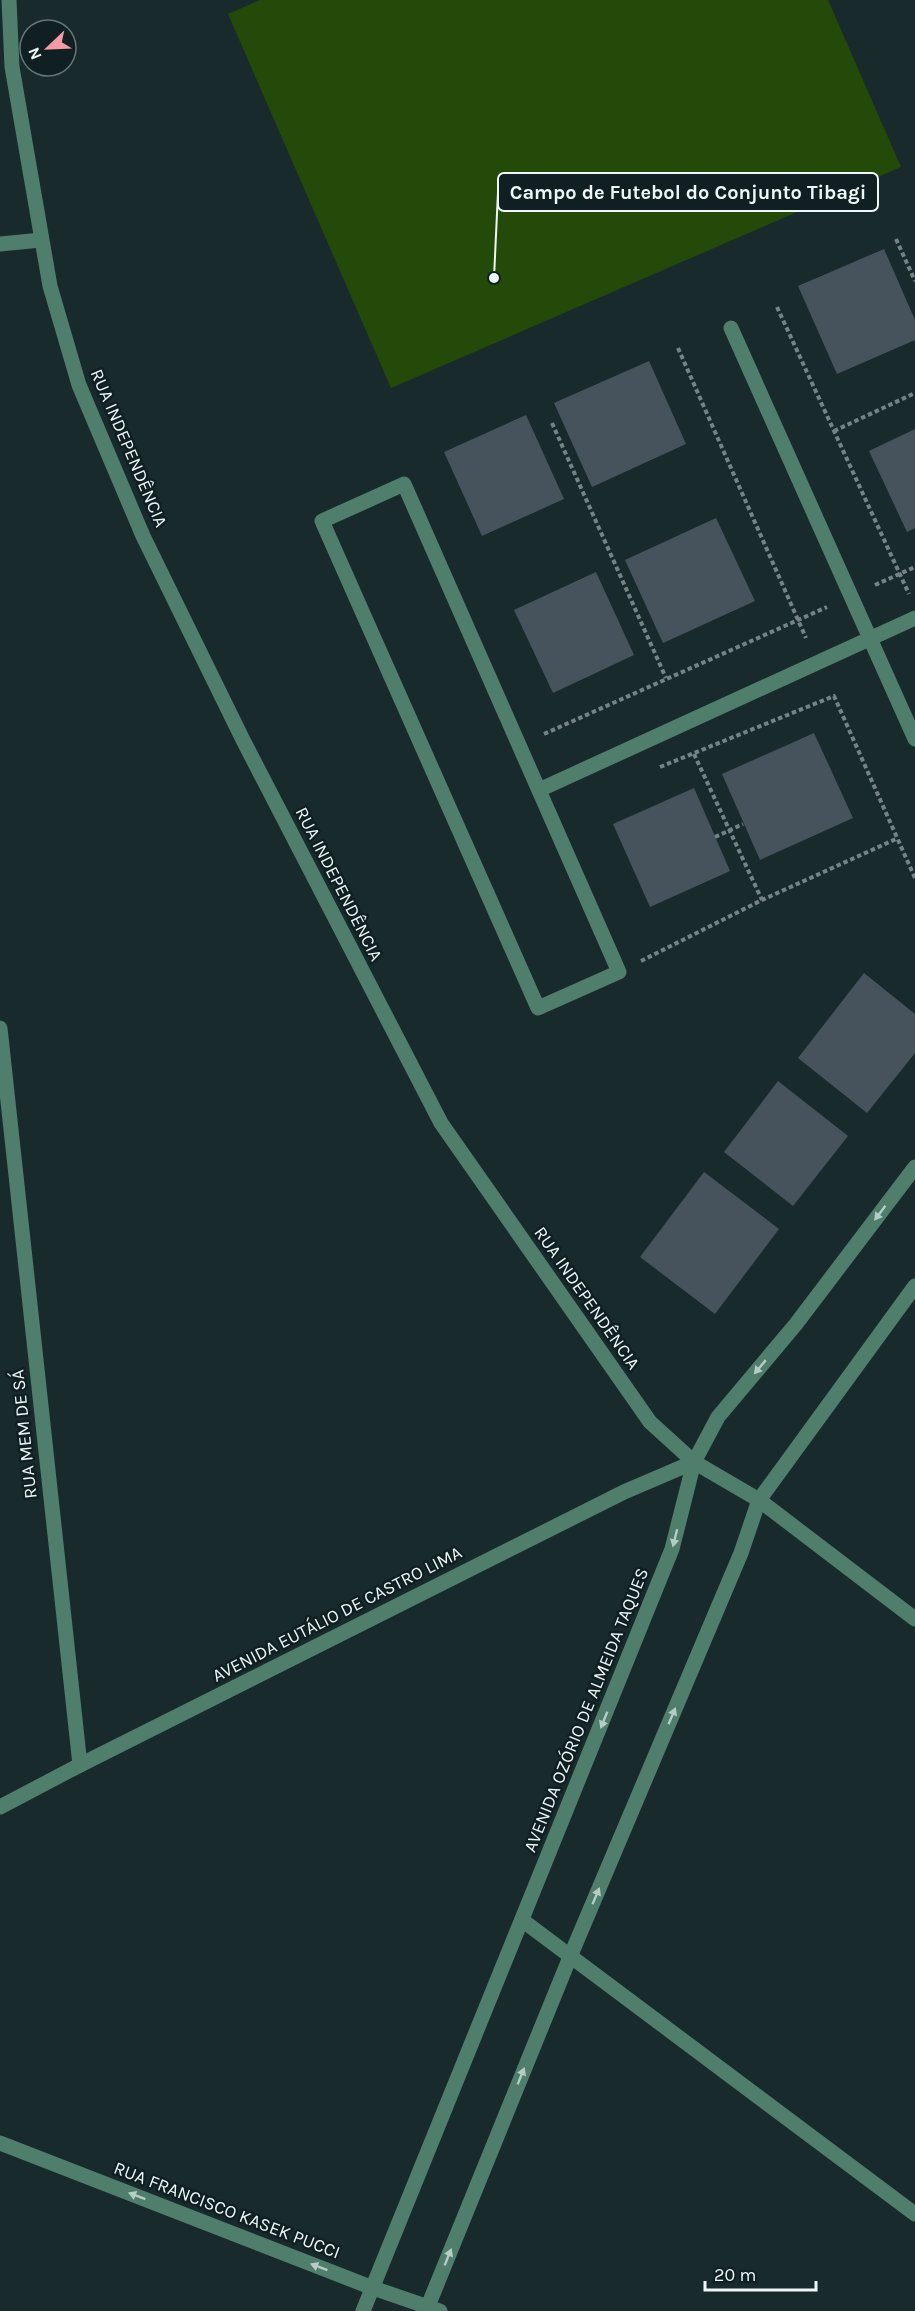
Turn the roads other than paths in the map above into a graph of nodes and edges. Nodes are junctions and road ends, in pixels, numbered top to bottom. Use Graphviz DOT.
graph roads {
  1 [pos="9,0"];
  2 [pos="41,240"];
  3 [pos="0,244"];
  4 [pos="730,328"];
  5 [pos="915,618"];
  6 [pos="871,638"];
  7 [pos="915,739"];
  8 [pos="539,790"];
  9 [pos="0,1028"];
  10 [pos="915,1167"];
  11 [pos="915,1286"];
  12 [pos="694,1462"];
  13 [pos="759,1500"];
  14 [pos="915,1620"];
  15 [pos="80,1765"];
  16 [pos="0,1807"];
  17 [pos="522,1920"];
  18 [pos="570,1957"];
  19 [pos="0,2143"];
  20 [pos="915,2214"];
  21 [pos="373,2288"];
  22 [pos="431,2309"];
  23 [pos="363,2311"];
  1 -- 2 [label="street, RUA INDEPENDÊNCIA"];
  2 -- 3 [label="street"];
  2 -- 12 [label="street, RUA INDEPENDÊNCIA"];
  4 -- 6 [label="street"];
  5 -- 6 [label="street"];
  6 -- 7 [label="street"];
  6 -- 8 [label="street"];
  8 -- 8 [label="street"];
  9 -- 15 [label="street, RUA MEM DE SÁ"];
  10 -- 12 [label="street, AVENIDA OZÓRIO DE ALMEIDA TAQUES, one-way"];
  11 -- 13 [label="street"];
  12 -- 13 [label="street, RUA INDEPENDÊNCIA"];
  12 -- 15 [label="street, AVENIDA EUTÁLIO DE CASTRO LIMA"];
  12 -- 17 [label="street, AVENIDA OZÓRIO DE ALMEIDA TAQUES, one-way"];
  13 -- 14 [label="street, RUA INDEPENDÊNCIA"];
  18 -- 13 [label="street, one-way"];
  15 -- 16 [label="street, AVENIDA EUTÁLIO DE CASTRO LIMA"];
  17 -- 18 [label="street"];
  17 -- 21 [label="street, AVENIDA OZÓRIO DE ALMEIDA TAQUES"];
  18 -- 20 [label="street"];
  22 -- 18 [label="street, one-way"];
  21 -- 19 [label="street, RUA FRANCISCO KASEK PUCCI, one-way"];
  21 -- 22 [label="street, RUA FRANCISCO KASEK PUCCI"];
  21 -- 23 [label="street, AVENIDA OZÓRIO DE ALMEIDA TAQUES"];
}
